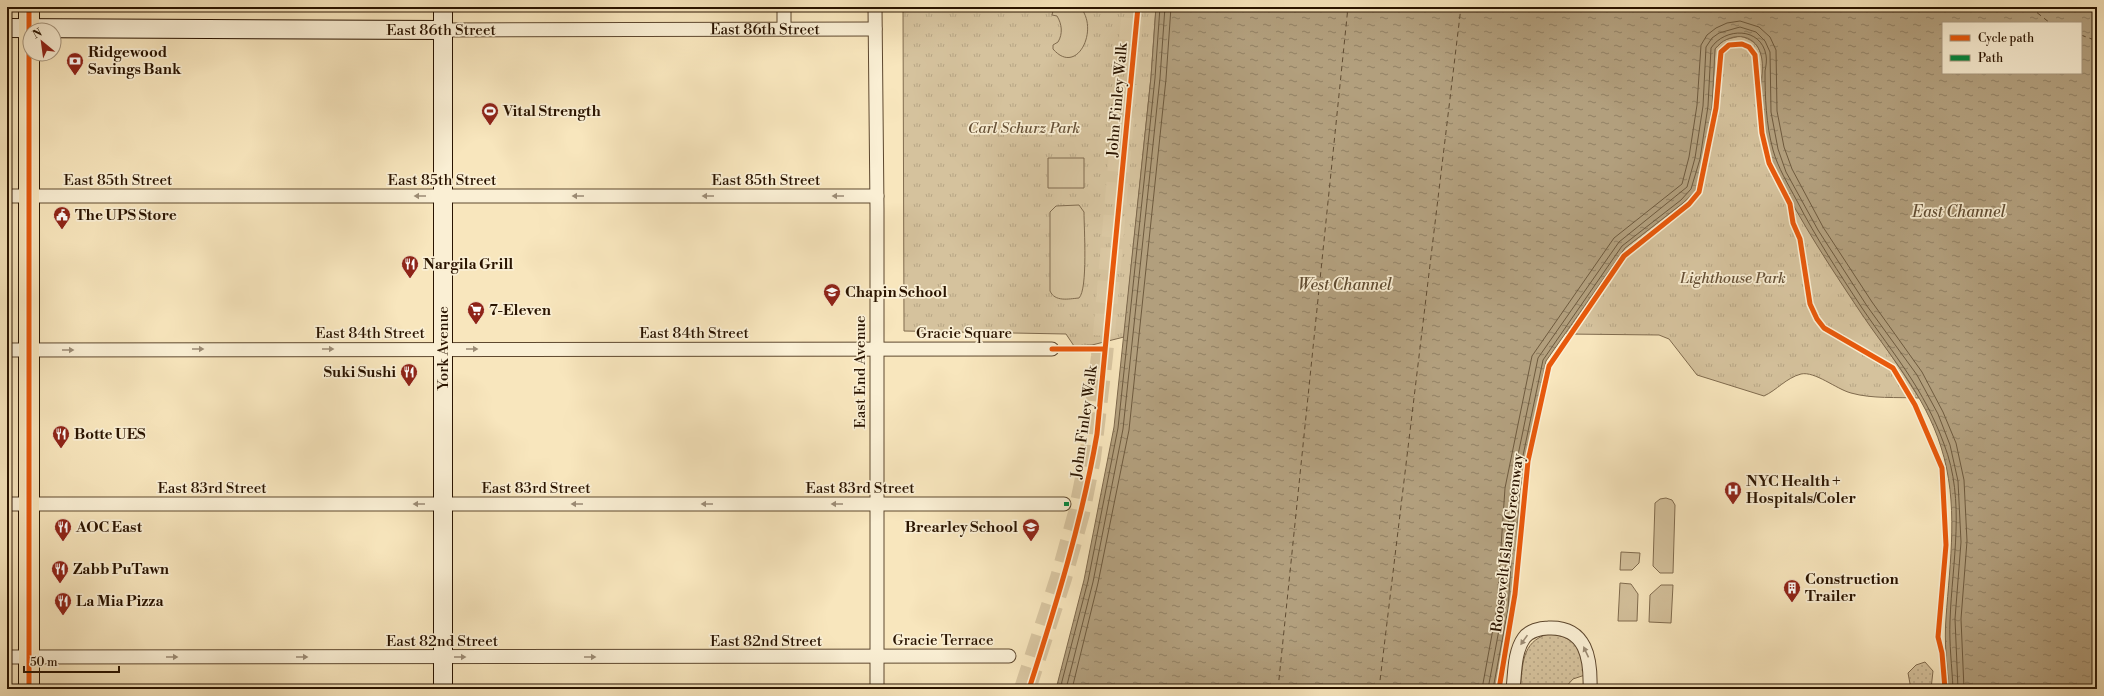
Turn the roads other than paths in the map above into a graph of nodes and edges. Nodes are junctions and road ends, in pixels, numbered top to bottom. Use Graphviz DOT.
graph roads {
  1 [pos="29,7"];
  2 [pos="444,7"];
  3 [pos="784,7"];
  4 [pos="874,7"];
  5 [pos="28,22"];
  6 [pos="7,28"];
  7 [pos="22,28"];
  8 [pos="62,28"];
  9 [pos="784,29"];
  10 [pos="875,29"];
  11 [pos="444,30"];
  12 [pos="28,62"];
  13 [pos="7,196"];
  14 [pos="29,196"];
  15 [pos="444,196"];
  16 [pos="877,196"];
  17 [pos="444,349"];
  18 [pos="876,349"];
  19 [pos="1052,349"];
  20 [pos="7,350"];
  21 [pos="30,350"];
  22 [pos="876,503"];
  23 [pos="7,504"];
  24 [pos="29,504"];
  25 [pos="443,504"];
  26 [pos="1064,504"];
  27 [pos="1009,656"];
  28 [pos="7,657"];
  29 [pos="29,657"];
  30 [pos="443,657"];
  31 [pos="877,657"];
  32 [pos="29,689"];
  33 [pos="443,689"];
  34 [pos="877,689"];
  35 [pos="1513,689"];
  36 [pos="1590,689"];
  1 -- 5 [label="main road"];
  2 -- 11 [label="main road, York Avenue"];
  3 -- 9 [label="street"];
  4 -- 10 [label="street, East End Avenue"];
  6 -- 7 [label="main road, East 86th Street"];
  8 -- 11 [label="main road, East 86th Street"];
  9 -- 10 [label="street, East 86th Street"];
  9 -- 11 [label="street, East 86th Street"];
  10 -- 16 [label="street, East End Avenue"];
  11 -- 15 [label="main road, York Avenue"];
  12 -- 14 [label="main road"];
  13 -- 14 [label="street, East 85th Street"];
  15 -- 14 [label="street, East 85th Street, one-way"];
  14 -- 21 [label="main road"];
  16 -- 15 [label="street, East 85th Street, one-way"];
  15 -- 17 [label="main road, York Avenue"];
  16 -- 18 [label="street, East End Avenue"];
  17 -- 18 [label="street, East 84th Street, one-way"];
  21 -- 17 [label="street, East 84th Street, one-way"];
  17 -- 25 [label="main road, York Avenue"];
  18 -- 19 [label="street, Gracie Square"];
  18 -- 22 [label="street, East End Avenue"];
  20 -- 21 [label="street, East 84th Street"];
  21 -- 24 [label="main road"];
  22 -- 25 [label="street, East 83rd Street, one-way"];
  22 -- 26 [label="street, East 83rd Street"];
  22 -- 31 [label="street, East End Avenue"];
  23 -- 24 [label="street, East 83rd Street"];
  25 -- 24 [label="street, East 83rd Street, one-way"];
  24 -- 29 [label="main road"];
  25 -- 30 [label="main road, York Avenue"];
  27 -- 31 [label="street, Gracie Terrace"];
  28 -- 29 [label="street, East 82nd Street"];
  29 -- 30 [label="street, East 82nd Street, one-way"];
  29 -- 32 [label="main road"];
  30 -- 31 [label="street, East 82nd Street, one-way"];
  30 -- 33 [label="main road, York Avenue"];
  31 -- 34 [label="street, East End Avenue"];
  36 -- 35 [label="street, one-way"];
}
